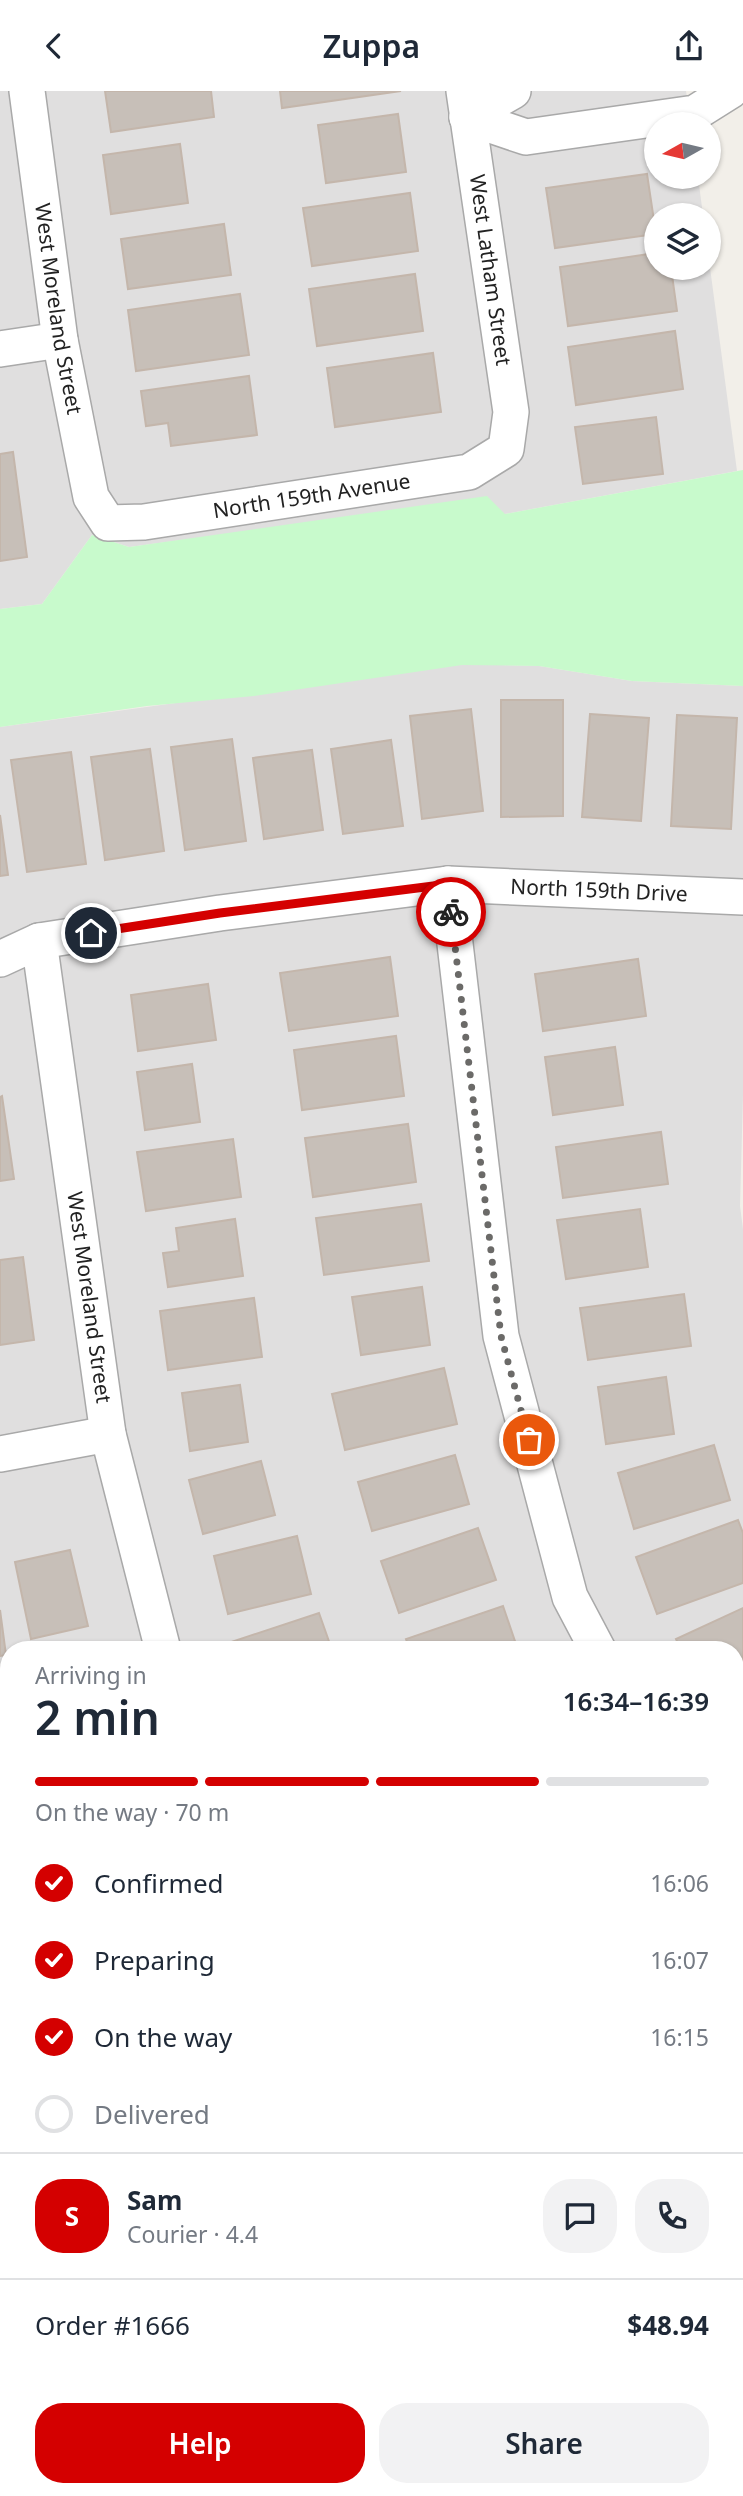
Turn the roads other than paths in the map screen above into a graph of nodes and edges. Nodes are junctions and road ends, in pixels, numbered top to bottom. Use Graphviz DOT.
graph roads {
  1 [pos="27,91"];
  2 [pos="513,91"];
  3 [pos="730,91"];
  4 [pos="465,104"];
  5 [pos="60,340"];
  6 [pos="0,349"];
  7 [pos="506,449"];
  8 [pos="108,523"];
  9 [pos="449,884"];
  10 [pos="743,897"];
  11 [pos="40,941"];
  12 [pos="0,960"];
  13 [pos="108,1434"];
  14 [pos="0,1454"];
  15 [pos="161,1641"];
  16 [pos="593,1641"];
  1 -- 5 [label="street, West Moreland Street"];
  2 -- 4 [label="street"];
  3 -- 4 [label="street"];
  4 -- 7 [label="street, West Latham Street"];
  5 -- 6 [label="street"];
  5 -- 8 [label="street, West Moreland Street"];
  7 -- 8 [label="street, North 159th Avenue"];
  9 -- 10 [label="street, North 159th Drive"];
  9 -- 11 [label="street, North 159th Drive"];
  9 -- 16 [label="street"];
  11 -- 12 [label="street, North 159th Drive"];
  11 -- 13 [label="street, West Moreland Street"];
  13 -- 14 [label="street"];
  13 -- 15 [label="street, West Moreland Street"];
}
